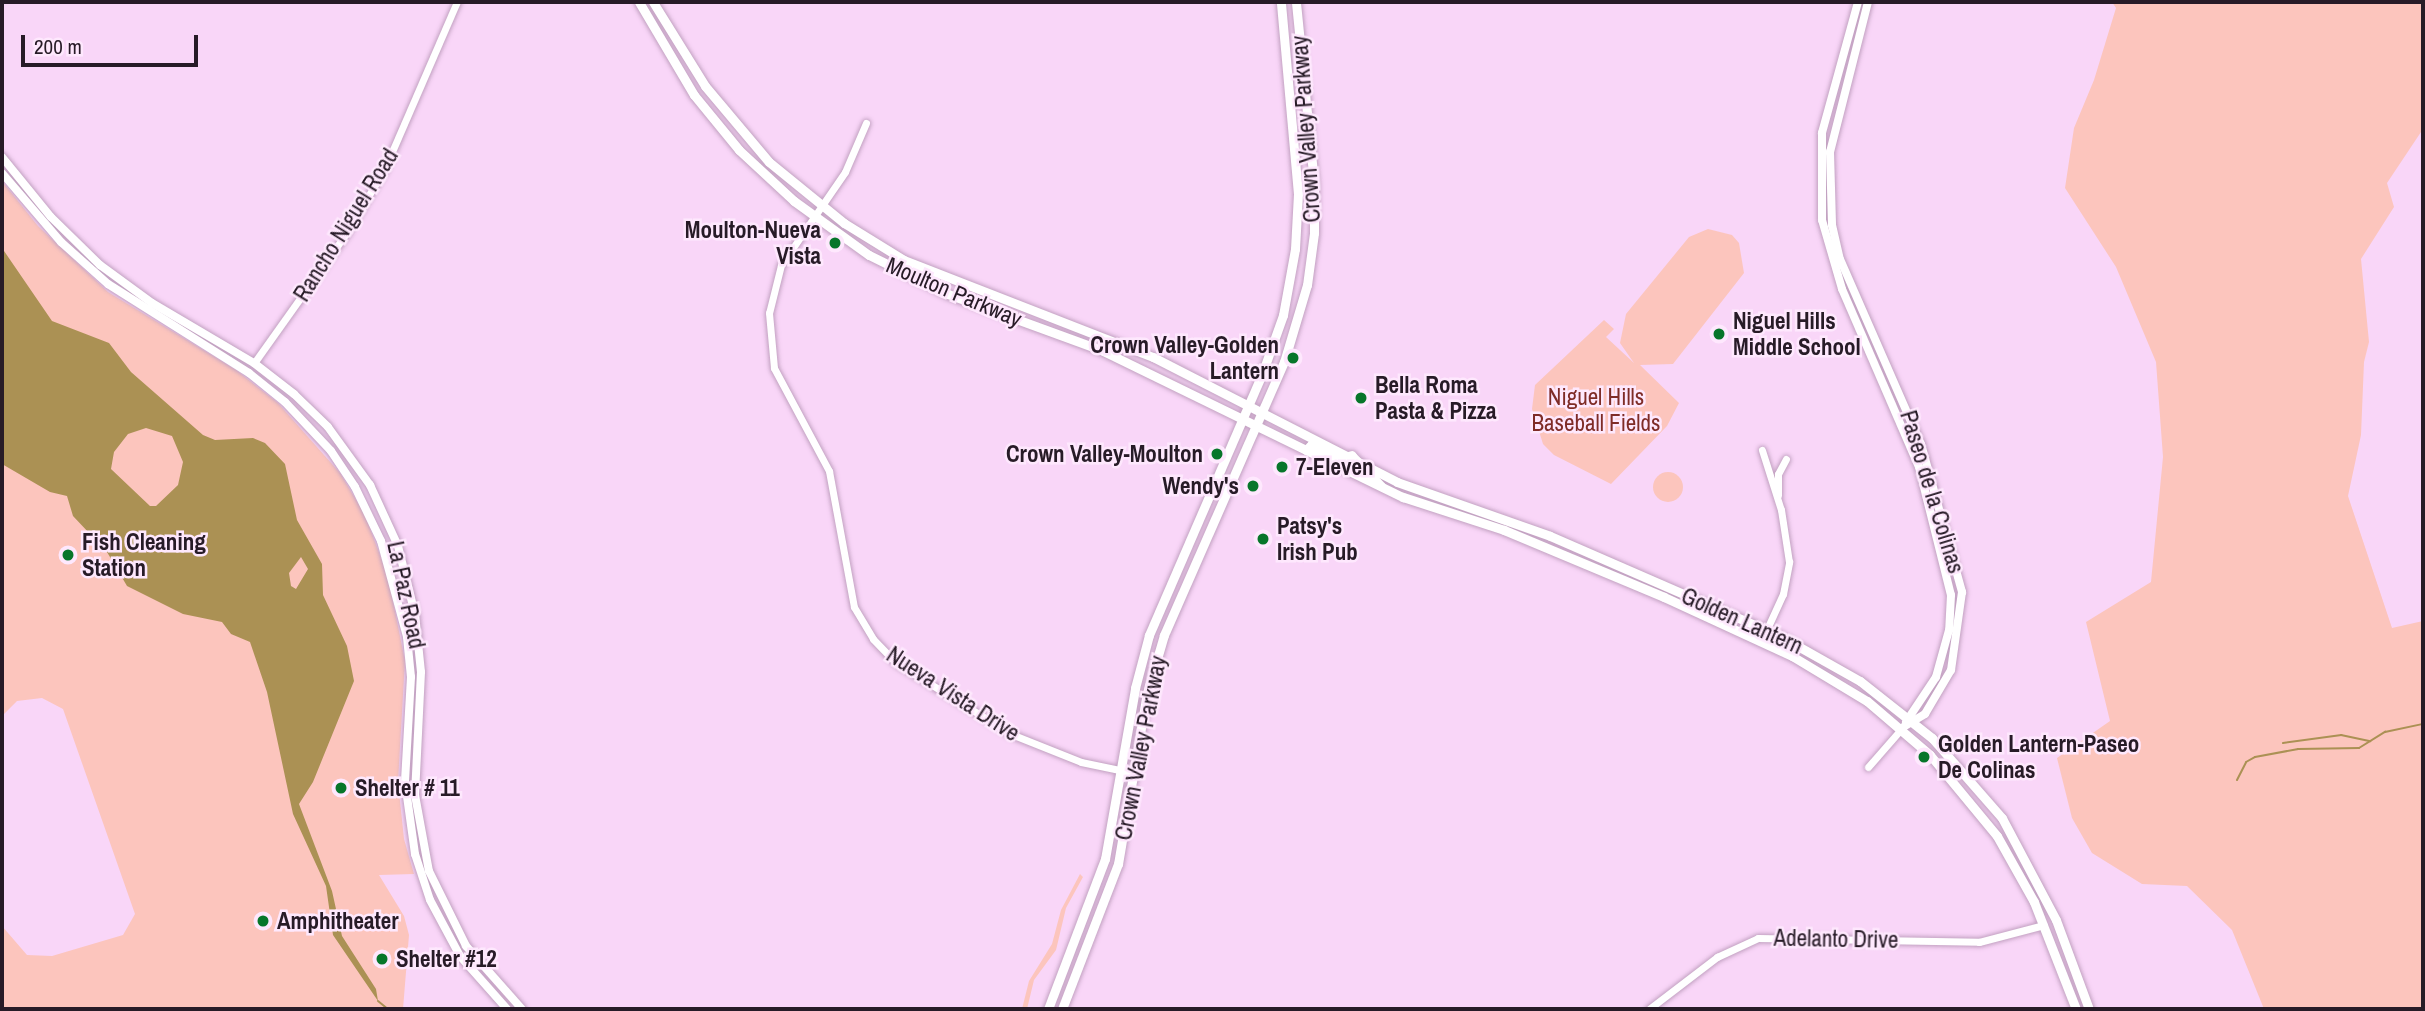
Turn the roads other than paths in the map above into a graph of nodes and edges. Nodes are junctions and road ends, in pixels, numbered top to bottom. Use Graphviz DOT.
graph roads {
  1 [pos="457,2"];
  2 [pos="639,2"];
  3 [pos="653,2"];
  4 [pos="1281,2"];
  5 [pos="1296,2"];
  6 [pos="1858,2"];
  7 [pos="1868,2"];
  8 [pos="866,123"];
  9 [pos="2,156"];
  10 [pos="2,164"];
  11 [pos="2,173"];
  12 [pos="21,195"];
  13 [pos="823,205"];
  14 [pos="815,216"];
  15 [pos="185,333"];
  16 [pos="254,363"];
  17 [pos="285,402"];
  18 [pos="1247,403"];
  19 [pos="1261,409"];
  20 [pos="1241,419"];
  21 [pos="1255,426"];
  22 [pos="1306,450"];
  23 [pos="1762,450"];
  24 [pos="1352,455"];
  25 [pos="1786,458"];
  26 [pos="1381,486"];
  27 [pos="1778,499"];
  28 [pos="1470,506"];
  29 [pos="1497,528"];
  30 [pos="1550,536"];
  31 [pos="1767,630"];
  32 [pos="1761,642"];
  33 [pos="1946,647"];
  34 [pos="1957,650"];
  35 [pos="1912,721"];
  36 [pos="1902,728"];
  37 [pos="1868,767"];
  38 [pos="1122,771"];
  39 [pos="1134,773"];
  40 [pos="2032,873"];
  41 [pos="2044,925"];
  42 [pos="472,955"];
  43 [pos="460,956"];
  44 [pos="2075,969"];
  45 [pos="507,1009"];
  46 [pos="522,1009"];
  47 [pos="1048,1009"];
  48 [pos="1062,1009"];
  49 [pos="1649,1009"];
  50 [pos="2076,1009"];
  51 [pos="2090,1009"];
  1 -- 16 [label="street, Rancho Niguel Road"];
  2 -- 14 [label="main road, Moulton Parkway"];
  3 -- 13 [label="main road, Moulton Parkway"];
  4 -- 18 [label="main road, Crown Valley Parkway"];
  5 -- 19 [label="main road, Crown Valley Parkway"];
  6 -- 33 [label="main road, Paseo de la Colinas"];
  7 -- 34 [label="main road, Paseo de la Colinas"];
  8 -- 13 [label="street, Nueva Vista Drive"];
  9 -- 16 [label="main road, La Paz Road"];
  10 -- 12 [label="main road"];
  11 -- 12 [label="main road, La Paz Road"];
  12 -- 15 [label="main road, La Paz Road"];
  13 -- 14 [label="street, Nueva Vista Drive"];
  13 -- 18 [label="main road, Moulton Parkway"];
  14 -- 20 [label="main road, Moulton Parkway"];
  14 -- 38 [label="street, Nueva Vista Drive"];
  15 -- 16 [label="main road"];
  15 -- 17 [label="main road, La Paz Road"];
  16 -- 17 [label="main road"];
  16 -- 42 [label="main road, La Paz Road"];
  17 -- 43 [label="main road, La Paz Road"];
  18 -- 19 [label="main road, Golden Lantern"];
  18 -- 20 [label="main road, Crown Valley Parkway"];
  19 -- 21 [label="main road, Crown Valley Parkway"];
  19 -- 24 [label="main road, Golden Lantern"];
  20 -- 21 [label="main road, Golden Lantern"];
  20 -- 38 [label="main road, Crown Valley Parkway"];
  21 -- 22 [label="main road, Golden Lantern"];
  21 -- 39 [label="main road, Crown Valley Parkway"];
  22 -- 24 [label="main road"];
  22 -- 26 [label="main road, Golden Lantern"];
  23 -- 27 [label="street"];
  24 -- 26 [label="main road"];
  24 -- 28 [label="main road, Golden Lantern"];
  25 -- 27 [label="street"];
  26 -- 29 [label="main road, Golden Lantern"];
  27 -- 31 [label="street"];
  28 -- 29 [label="main road"];
  28 -- 30 [label="main road, Golden Lantern"];
  29 -- 30 [label="main road"];
  29 -- 32 [label="main road, Golden Lantern"];
  30 -- 31 [label="main road, Golden Lantern"];
  31 -- 32 [label="street"];
  31 -- 35 [label="main road, Golden Lantern"];
  32 -- 36 [label="main road, Golden Lantern"];
  33 -- 34 [label="main road"];
  33 -- 35 [label="main road, Paseo de la Colinas"];
  34 -- 35 [label="main road, Paseo de la Colinas"];
  35 -- 36 [label="main road, Paseo de la Colinas"];
  35 -- 40 [label="main road, Golden Lantern"];
  36 -- 37 [label="street, Paseo de la Colinas"];
  36 -- 41 [label="main road, Golden Lantern"];
  38 -- 39 [label="street, Nueva Vista Drive"];
  38 -- 47 [label="main road, Crown Valley Parkway"];
  39 -- 48 [label="main road, Crown Valley Parkway"];
  40 -- 41 [label="main road"];
  40 -- 44 [label="main road, Golden Lantern"];
  41 -- 44 [label="main road"];
  41 -- 49 [label="street, Adelanto Drive"];
  41 -- 50 [label="main road, Golden Lantern"];
  42 -- 43 [label="main road"];
  42 -- 46 [label="main road, La Paz Road"];
  43 -- 45 [label="main road, La Paz Road"];
  44 -- 51 [label="main road, Golden Lantern"];
}
